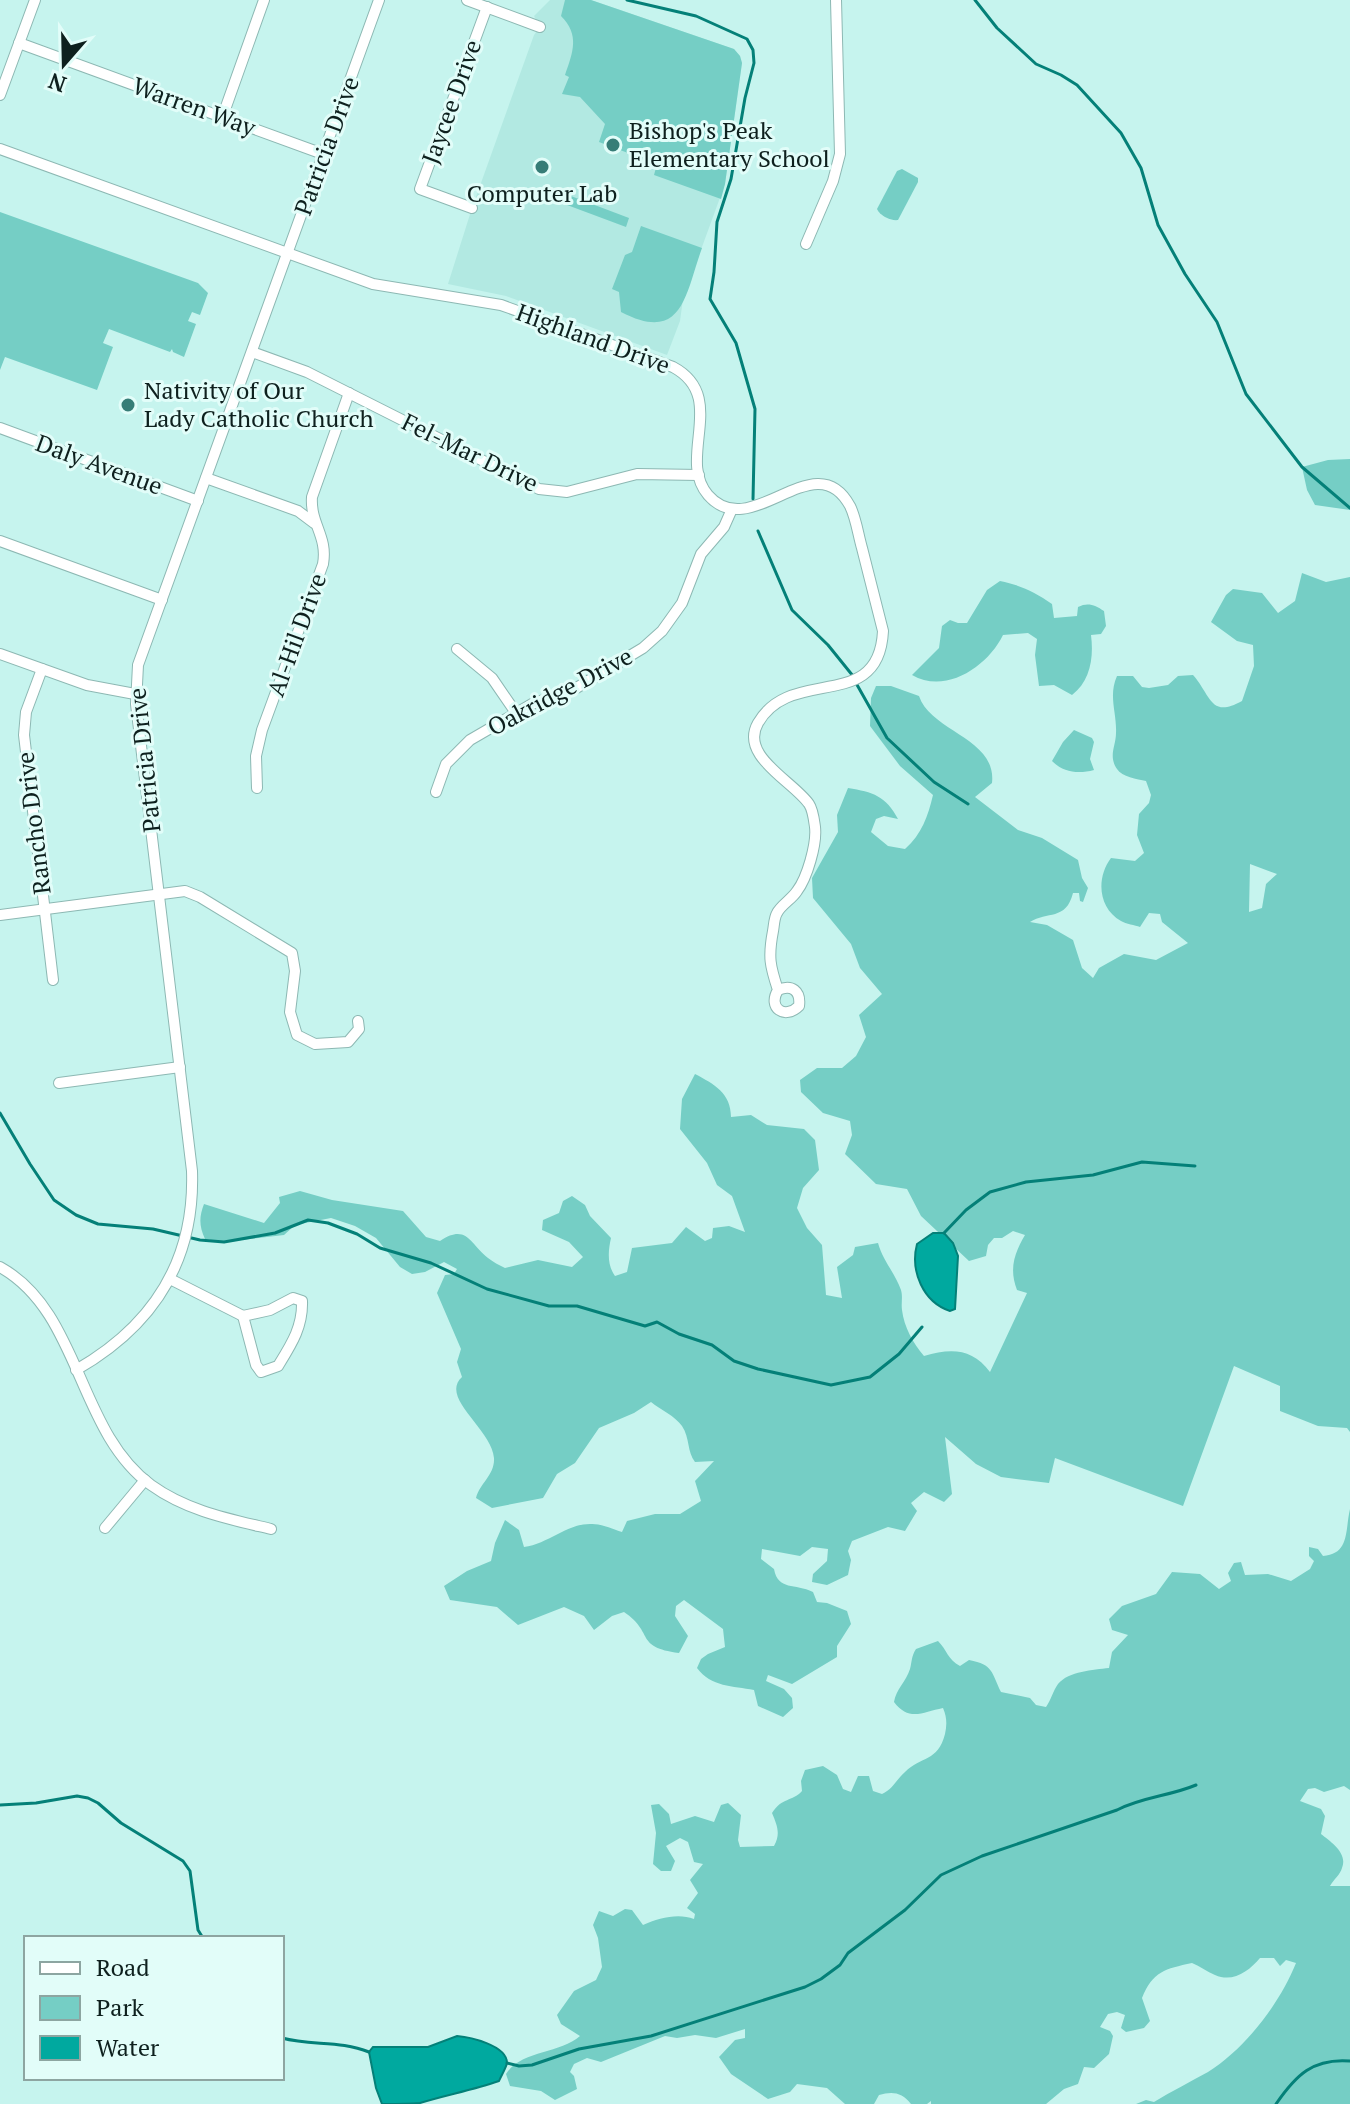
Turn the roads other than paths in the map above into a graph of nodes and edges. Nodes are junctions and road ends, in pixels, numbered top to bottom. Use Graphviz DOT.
graph roads {
  1 [pos="35,0"];
  2 [pos="264,0"];
  3 [pos="379,0"];
  4 [pos="467,0"];
  5 [pos="836,0"];
  6 [pos="487,7"];
  7 [pos="540,27"];
  8 [pos="19,43"];
  9 [pos="0,95"];
  10 [pos="222,118"];
  11 [pos="0,149"];
  12 [pos="323,154"];
  13 [pos="472,208"];
  14 [pos="806,244"];
  15 [pos="288,254"];
  16 [pos="252,352"];
  17 [pos="349,393"];
  18 [pos="0,428"];
  19 [pos="699,475"];
  20 [pos="206,478"];
  21 [pos="198,501"];
  22 [pos="732,509"];
  23 [pos="318,527"];
  24 [pos="0,541"];
  25 [pos="162,600"];
  26 [pos="457,649"];
  27 [pos="0,654"];
  28 [pos="42,669"];
  29 [pos="135,694"];
  30 [pos="516,713"];
  31 [pos="257,788"];
  32 [pos="436,792"];
  33 [pos="159,896"];
  34 [pos="45,910"];
  35 [pos="0,915"];
  36 [pos="53,980"];
  37 [pos="778,990"];
  38 [pos="358,1021"];
  39 [pos="180,1067"];
  40 [pos="59,1083"];
  41 [pos="0,1267"];
  42 [pos="170,1279"];
  43 [pos="243,1316"];
  44 [pos="76,1370"];
  45 [pos="145,1480"];
  46 [pos="105,1528"];
  47 [pos="271,1529"];
  1 -- 8 [label="street"];
  2 -- 10 [label="street"];
  3 -- 12 [label="street, Patricia Drive"];
  4 -- 6 [label="street"];
  5 -- 14 [label="street"];
  6 -- 7 [label="street"];
  6 -- 13 [label="street, Jaycee Drive"];
  8 -- 9 [label="street"];
  8 -- 10 [label="street, Warren Way"];
  10 -- 12 [label="street, Warren Way"];
  11 -- 15 [label="street, Highland Drive"];
  12 -- 15 [label="street, Patricia Drive"];
  15 -- 16 [label="street, Patricia Drive"];
  15 -- 19 [label="street, Highland Drive"];
  16 -- 17 [label="street, Fel-Mar Drive"];
  16 -- 20 [label="street, Patricia Drive"];
  17 -- 19 [label="street, Fel-Mar Drive"];
  17 -- 23 [label="street, Al-Hil Drive"];
  18 -- 21 [label="street, Daly Avenue"];
  19 -- 22 [label="street"];
  20 -- 21 [label="street, Patricia Drive"];
  20 -- 23 [label="street"];
  21 -- 25 [label="street, Patricia Drive"];
  22 -- 30 [label="street, Oakridge Drive"];
  22 -- 37 [label="street"];
  23 -- 31 [label="street, Al-Hil Drive"];
  24 -- 25 [label="street"];
  25 -- 29 [label="street, Patricia Drive"];
  26 -- 30 [label="street"];
  27 -- 28 [label="street"];
  28 -- 29 [label="street"];
  28 -- 34 [label="street, Rancho Drive"];
  29 -- 33 [label="street, Patricia Drive"];
  30 -- 32 [label="street, Oakridge Drive"];
  33 -- 34 [label="street"];
  33 -- 38 [label="street"];
  33 -- 39 [label="street, Patricia Drive"];
  34 -- 35 [label="street"];
  34 -- 36 [label="street, Rancho Drive"];
  39 -- 40 [label="street"];
  39 -- 42 [label="street, Patricia Drive"];
  41 -- 44 [label="street"];
  42 -- 43 [label="street"];
  42 -- 44 [label="street, Patricia Drive"];
  43 -- 43 [label="street"];
  44 -- 45 [label="street"];
  45 -- 46 [label="street"];
  45 -- 47 [label="street"];
}
